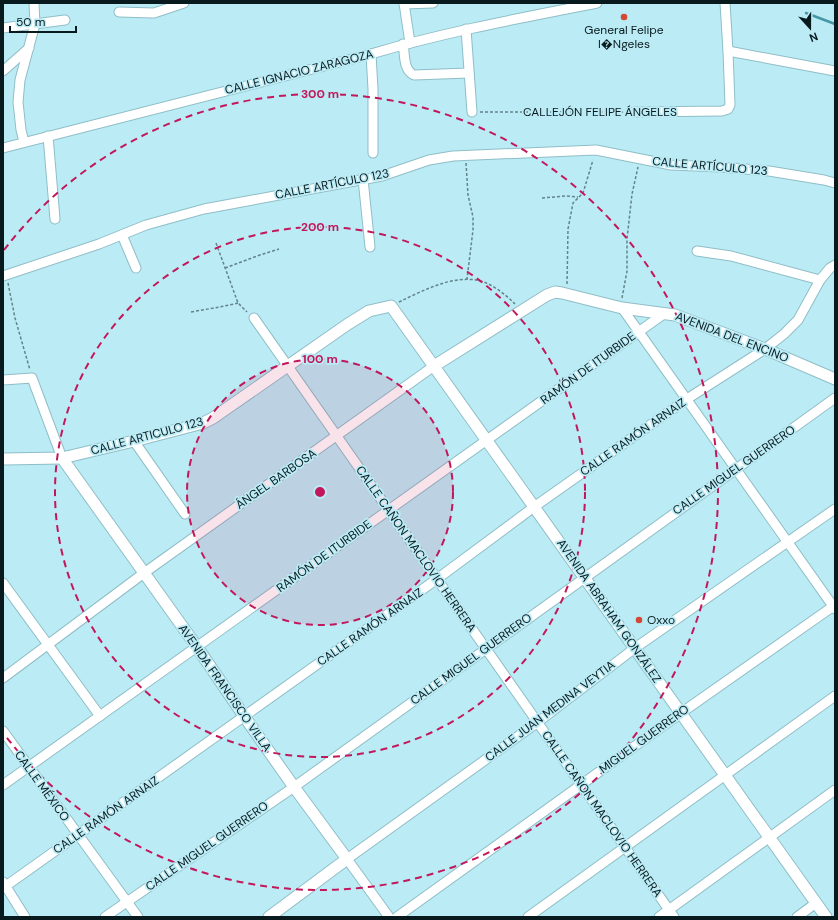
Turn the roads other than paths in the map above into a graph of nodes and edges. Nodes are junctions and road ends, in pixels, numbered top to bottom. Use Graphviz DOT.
graph roads {
  1 [pos="34,3"];
  2 [pos="184,3"];
  3 [pos="433,3"];
  4 [pos="597,3"];
  5 [pos="725,3"];
  6 [pos="404,4"];
  7 [pos="119,12"];
  8 [pos="65,20"];
  9 [pos="35,24"];
  10 [pos="3,28"];
  11 [pos="466,29"];
  12 [pos="407,43"];
  13 [pos="29,47"];
  14 [pos="728,50"];
  15 [pos="371,54"];
  16 [pos="3,71"];
  17 [pos="835,71"];
  18 [pos="469,73"];
  19 [pos="472,112"];
  20 [pos="634,112"];
  21 [pos="48,136"];
  22 [pos="24,142"];
  23 [pos="3,148"];
  24 [pos="373,154"];
  25 [pos="363,179"];
  26 [pos="835,183"];
  27 [pos="55,219"];
  28 [pos="122,235"];
  29 [pos="370,247"];
  30 [pos="697,251"];
  31 [pos="835,265"];
  32 [pos="136,268"];
  33 [pos="4,275"];
  34 [pos="820,280"];
  35 [pos="555,292"];
  36 [pos="391,306"];
  37 [pos="621,308"];
  38 [pos="665,313"];
  39 [pos="254,318"];
  40 [pos="638,331"];
  41 [pos="765,349"];
  42 [pos="288,366"];
  43 [pos="434,366"];
  44 [pos="835,379"];
  45 [pos="3,380"];
  46 [pos="835,398"];
  47 [pos="687,399"];
  48 [pos="337,436"];
  49 [pos="487,440"];
  50 [pos="134,441"];
  51 [pos="62,458"];
  52 [pos="3,459"];
  53 [pos="736,469"];
  54 [pos="534,506"];
  55 [pos="835,509"];
  56 [pos="389,510"];
  57 [pos="186,514"];
  58 [pos="788,543"];
  59 [pos="144,573"];
  60 [pos="584,577"];
  61 [pos="437,578"];
  62 [pos="3,583"];
  63 [pos="834,607"];
  64 [pos="48,645"];
  65 [pos="197,647"];
  66 [pos="635,648"];
  67 [pos="486,649"];
  68 [pos="3,678"];
  69 [pos="835,696"];
  70 [pos="681,713"];
  71 [pos="100,716"];
  72 [pos="244,716"];
  73 [pos="538,722"];
  74 [pos="3,731"];
  75 [pos="28,767"];
  76 [pos="725,776"];
  77 [pos="581,784"];
  78 [pos="3,786"];
  79 [pos="294,787"];
  80 [pos="835,790"];
  81 [pos="78,835"];
  82 [pos="770,838"];
  83 [pos="625,847"];
  84 [pos="347,859"];
  85 [pos="4,885"];
  86 [pos="127,901"];
  87 [pos="816,903"];
  88 [pos="672,913"];
  89 [pos="25,917"];
  90 [pos="105,917"];
  91 [pos="138,917"];
  92 [pos="269,917"];
  93 [pos="389,917"];
  94 [pos="397,917"];
  95 [pos="528,917"];
  96 [pos="659,917"];
  97 [pos="797,917"];
  98 [pos="826,917"];
  1 -- 9 [label="street"];
  2 -- 7 [label="street"];
  3 -- 6 [label="street"];
  4 -- 11 [label="street, CALLE IGNACIO ZARAGOZA"];
  5 -- 14 [label="street"];
  6 -- 12 [label="street"];
  8 -- 9 [label="street"];
  9 -- 10 [label="street"];
  9 -- 13 [label="street"];
  11 -- 12 [label="street, CALLE IGNACIO ZARAGOZA"];
  11 -- 18 [label="street"];
  12 -- 15 [label="street, CALLE IGNACIO ZARAGOZA"];
  12 -- 18 [label="street"];
  13 -- 16 [label="street"];
  13 -- 22 [label="street"];
  14 -- 17 [label="street"];
  14 -- 20 [label="street, CALLEJÓN FELIPE ÁNGELES"];
  15 -- 21 [label="street, CALLE IGNACIO ZARAGOZA"];
  15 -- 24 [label="street"];
  18 -- 19 [label="street"];
  21 -- 22 [label="street, CALLE IGNACIO ZARAGOZA"];
  21 -- 27 [label="street"];
  22 -- 23 [label="street, CALLE IGNACIO ZARAGOZA"];
  25 -- 26 [label="street, CALLE ARTÍCULO 123"];
  25 -- 28 [label="street, CALLE ARTÍCULO 123"];
  25 -- 29 [label="street"];
  28 -- 32 [label="street"];
  28 -- 33 [label="street, CALLE ARTÍCULO 123"];
  30 -- 34 [label="street"];
  31 -- 34 [label="street, CALLE RAMÓN ARNAIZ"];
  34 -- 41 [label="street, CALLE RAMÓN ARNAIZ"];
  35 -- 37 [label="main road, AVENIDA DEL ENCINO"];
  35 -- 43 [label="main road, ÁNGEL BARBOSA"];
  36 -- 42 [label="main road, CALLE ARTICULO 123"];
  36 -- 43 [label="main road, AVENIDA ABRAHAM GONZÁLEZ"];
  37 -- 38 [label="main road, AVENIDA DEL ENCINO"];
  37 -- 40 [label="street"];
  38 -- 40 [label="street, RAMÓN DE ITURBIDE"];
  38 -- 41 [label="main road, AVENIDA DEL ENCINO"];
  39 -- 42 [label="street, CALLE CAÑON MACLOVIO HERRERA"];
  40 -- 47 [label="street"];
  40 -- 49 [label="street, RAMÓN DE ITURBIDE"];
  41 -- 44 [label="main road, AVENIDA DEL ENCINO"];
  41 -- 47 [label="street, CALLE RAMÓN ARNAIZ"];
  42 -- 48 [label="street, CALLE CAÑON MACLOVIO HERRERA"];
  42 -- 50 [label="main road, CALLE ARTICULO 123"];
  43 -- 48 [label="street, ÁNGEL BARBOSA"];
  43 -- 49 [label="main road, AVENIDA ABRAHAM GONZÁLEZ"];
  45 -- 51 [label="street"];
  46 -- 53 [label="street, CALLE MIGUEL GUERRERO"];
  47 -- 53 [label="street"];
  47 -- 54 [label="street, CALLE RAMÓN ARNAIZ"];
  48 -- 56 [label="street, CALLE CAÑON MACLOVIO HERRERA"];
  48 -- 59 [label="street, ÁNGEL BARBOSA"];
  49 -- 54 [label="main road, AVENIDA ABRAHAM GONZÁLEZ"];
  49 -- 56 [label="street, RAMÓN DE ITURBIDE"];
  50 -- 51 [label="main road, CALLE ARTICULO 123"];
  50 -- 57 [label="street"];
  51 -- 52 [label="main road, CALLE ARTICULO 123"];
  51 -- 59 [label="main road, AVENIDA FRANCISCO VILLA"];
  53 -- 58 [label="street"];
  53 -- 60 [label="street, CALLE MIGUEL GUERRERO"];
  54 -- 60 [label="main road, AVENIDA ABRAHAM GONZÁLEZ"];
  54 -- 61 [label="street, CALLE RAMÓN ARNAIZ"];
  55 -- 58 [label="street, CALLE JUAN MEDINA VEYTIA"];
  56 -- 61 [label="street, CALLE CAÑON MACLOVIO HERRERA"];
  56 -- 65 [label="street, RAMÓN DE ITURBIDE"];
  58 -- 63 [label="street"];
  58 -- 66 [label="street, CALLE JUAN MEDINA VEYTIA"];
  59 -- 64 [label="street, ÁNGEL BARBOSA"];
  59 -- 65 [label="main road, AVENIDA FRANCISCO VILLA"];
  60 -- 66 [label="main road, AVENIDA ABRAHAM GONZÁLEZ"];
  60 -- 67 [label="street, CALLE MIGUEL GUERRERO"];
  61 -- 67 [label="street, CALLE CAÑON MACLOVIO HERRERA"];
  61 -- 72 [label="street, CALLE RAMÓN ARNAIZ"];
  62 -- 64 [label="street"];
  63 -- 70 [label="street, MIGUEL GUERRERO"];
  64 -- 68 [label="street, ÁNGEL BARBOSA"];
  64 -- 71 [label="street"];
  65 -- 71 [label="street, RAMÓN DE ITURBIDE"];
  65 -- 72 [label="main road, AVENIDA FRANCISCO VILLA"];
  66 -- 70 [label="main road, AVENIDA ABRAHAM GONZÁLEZ"];
  66 -- 73 [label="street, CALLE JUAN MEDINA VEYTIA"];
  67 -- 73 [label="street, CALLE CAÑON MACLOVIO HERRERA"];
  67 -- 79 [label="street, CALLE MIGUEL GUERRERO"];
  69 -- 76 [label="street"];
  70 -- 76 [label="main road, AVENIDA ABRAHAM GONZÁLEZ"];
  70 -- 77 [label="street, MIGUEL GUERRERO"];
  71 -- 75 [label="street, RAMÓN DE ITURBIDE"];
  72 -- 79 [label="main road, AVENIDA FRANCISCO VILLA"];
  72 -- 81 [label="street, CALLE RAMÓN ARNAIZ"];
  73 -- 77 [label="street, CALLE CAÑON MACLOVIO HERRERA"];
  73 -- 84 [label="street, CALLE JUAN MEDINA VEYTIA"];
  74 -- 75 [label="street, CALLE MÉXICO"];
  75 -- 78 [label="street, RAMÓN DE ITURBIDE"];
  75 -- 81 [label="street, CALLE MÉXICO"];
  76 -- 82 [label="main road, AVENIDA ABRAHAM GONZÁLEZ"];
  76 -- 83 [label="street"];
  77 -- 83 [label="street, CALLE CAÑON MACLOVIO HERRERA"];
  77 -- 94 [label="street, MIGUEL GUERRERO"];
  79 -- 84 [label="main road, AVENIDA FRANCISCO VILLA"];
  79 -- 86 [label="street, CALLE MIGUEL GUERRERO"];
  80 -- 82 [label="street"];
  81 -- 85 [label="street, CALLE RAMÓN ARNAIZ"];
  81 -- 86 [label="street, CALLE MÉXICO"];
  82 -- 87 [label="main road, AVENIDA ABRAHAM GONZÁLEZ"];
  82 -- 88 [label="street"];
  83 -- 88 [label="street, CALLE CAÑON MACLOVIO HERRERA"];
  83 -- 95 [label="street"];
  84 -- 92 [label="main road, CALLE JUAN MEDINA VEYTIA"];
  84 -- 93 [label="street, AVENIDA FRANCISCO VILLA"];
  85 -- 89 [label="street"];
  86 -- 90 [label="street, CALLE MIGUEL GUERRERO"];
  86 -- 91 [label="street, CALLE MÉXICO"];
  87 -- 97 [label="street"];
  87 -- 98 [label="main road, AVENIDA ABRAHAM GONZÁLEZ"];
  88 -- 96 [label="street"];
}
